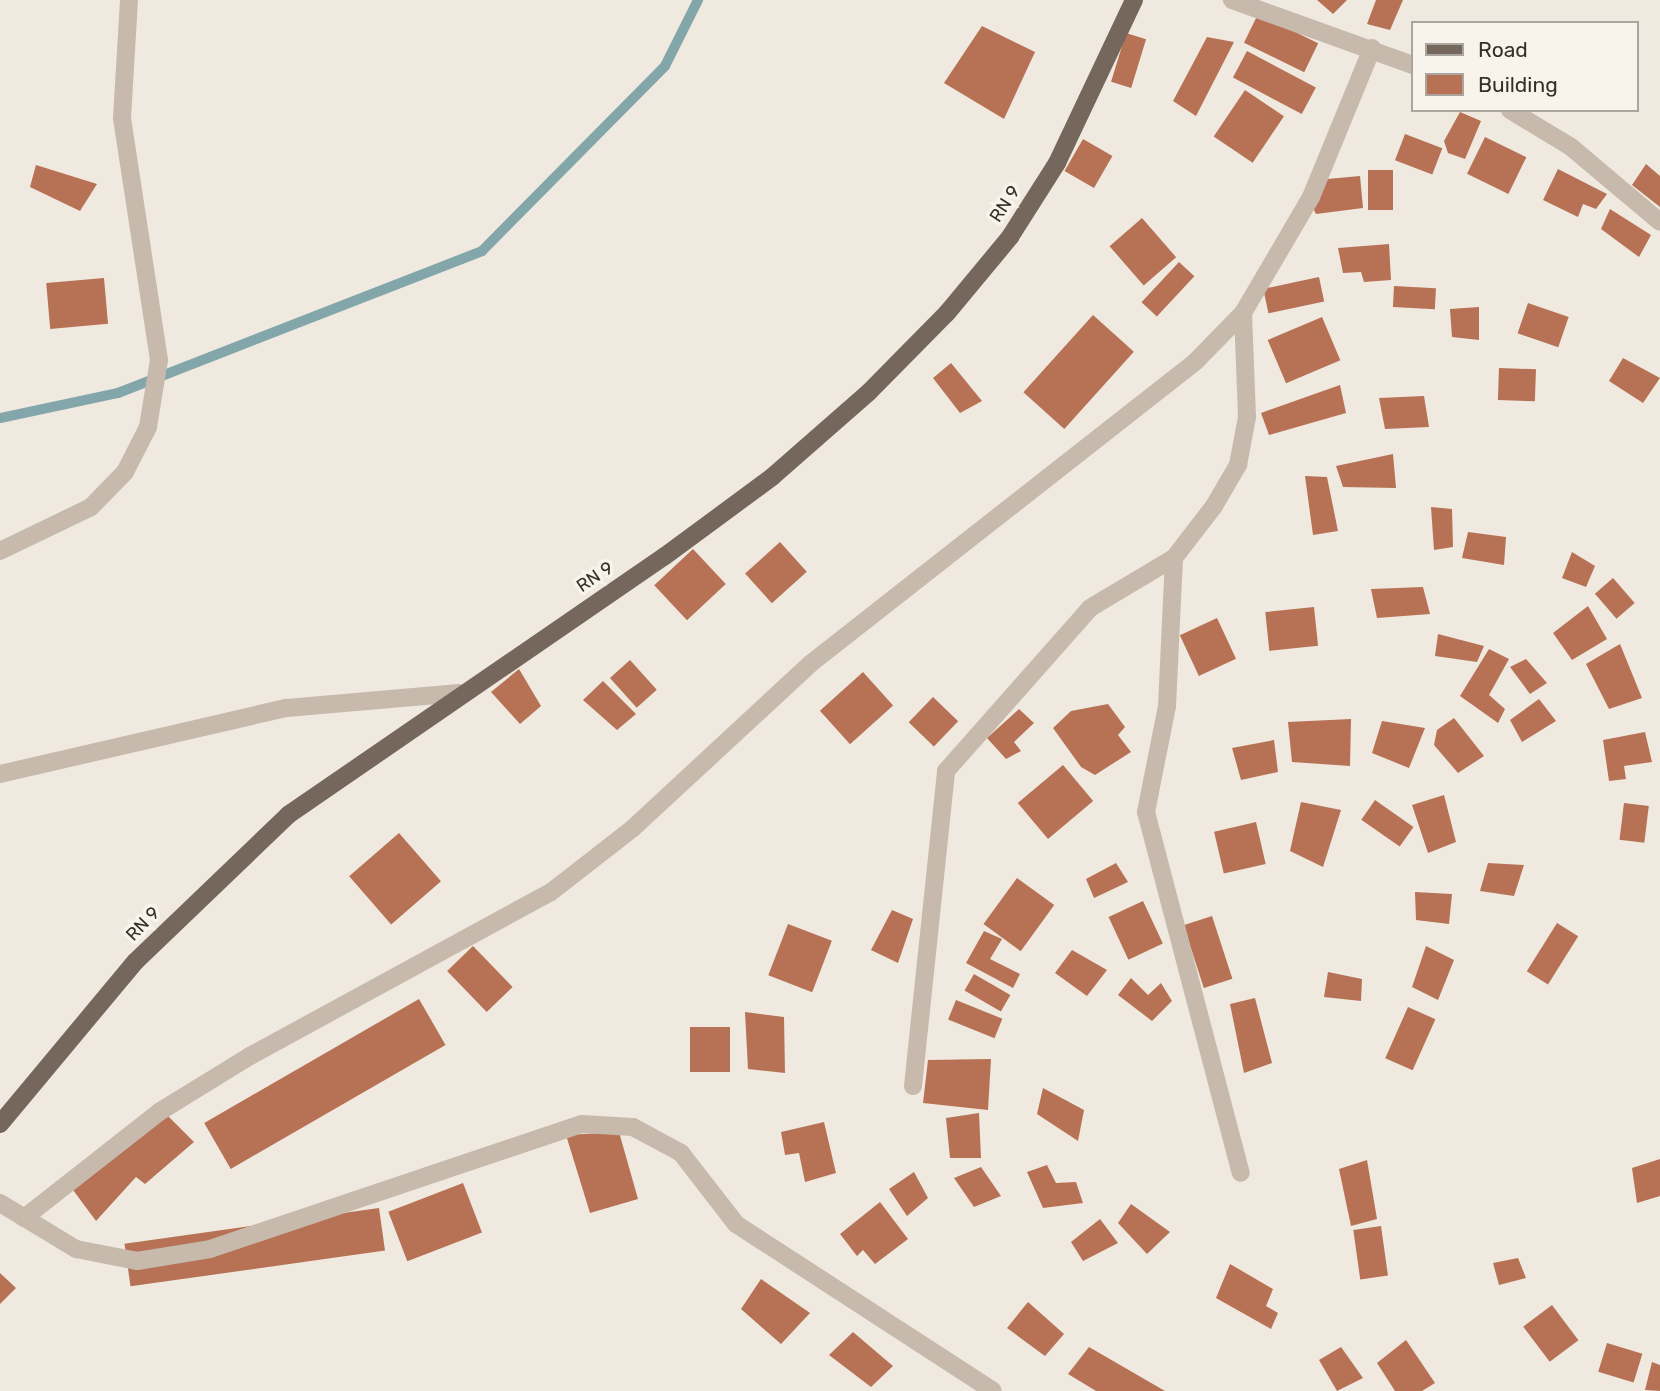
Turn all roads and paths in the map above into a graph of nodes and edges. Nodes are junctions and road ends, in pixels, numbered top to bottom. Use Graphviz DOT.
graph roads {
  1 [pos="129,0"];
  2 [pos="1134,0"];
  3 [pos="1232,0"];
  4 [pos="1268,4"];
  5 [pos="1372,48"];
  6 [pos="1412,65"];
  7 [pos="1513,112"];
  8 [pos="1660,222"];
  9 [pos="1243,313"];
  10 [pos="0,551"];
  11 [pos="1174,558"];
  12 [pos="459,693"];
  13 [pos="0,774"];
  14 [pos="913,1086"];
  15 [pos="0,1124"];
  16 [pos="1241,1173"];
  17 [pos="0,1203"];
  18 [pos="23,1218"];
  19 [pos="993,1391"];
  1 -- 10 [label="street"];
  2 -- 12 [label="main road, RN 9 / RN 9"];
  3 -- 4 [label="street"];
  4 -- 5 [label="street"];
  5 -- 6 [label="street"];
  5 -- 9 [label="street"];
  7 -- 8 [label="street"];
  9 -- 11 [label="street"];
  9 -- 18 [label="street"];
  11 -- 14 [label="street"];
  11 -- 16 [label="street"];
  12 -- 13 [label="street"];
  12 -- 15 [label="main road, RN 9 / RN 9"];
  17 -- 18 [label="street"];
  18 -- 19 [label="street"];
}
